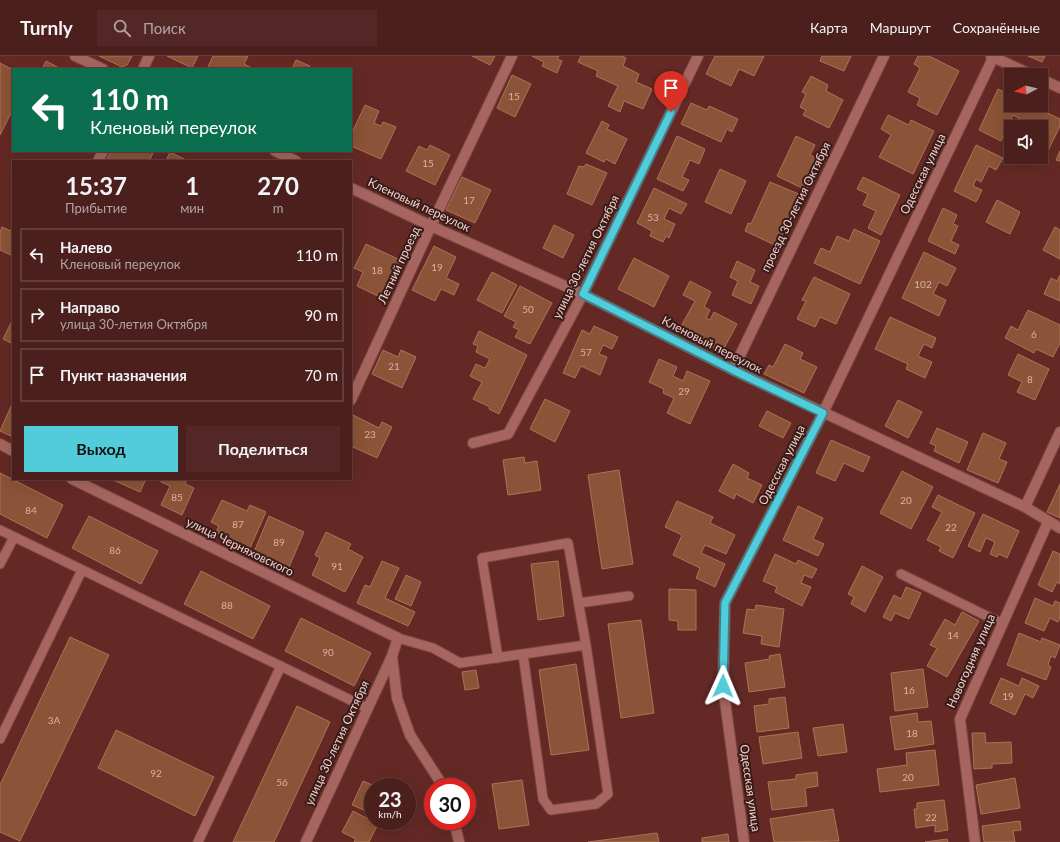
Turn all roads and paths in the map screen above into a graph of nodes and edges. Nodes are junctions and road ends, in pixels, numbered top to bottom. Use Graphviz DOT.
graph roads {
  1 [pos="74,56"];
  2 [pos="149,56"];
  3 [pos="512,56"];
  4 [pos="698,56"];
  5 [pos="884,56"];
  6 [pos="993,56"];
  7 [pos="101,68"];
  8 [pos="143,68"];
  9 [pos="1018,68"];
  10 [pos="1048,82"];
  11 [pos="1060,88"];
  12 [pos="277,152"];
  13 [pos="294,160"];
  14 [pos="352,188"];
  15 [pos="431,226"];
  16 [pos="583,294"];
  17 [pos="733,370"];
  18 [pos="352,398"];
  19 [pos="823,413"];
  20 [pos="1060,432"];
  21 [pos="473,443"];
  22 [pos="0,444"];
  23 [pos="12,450"];
  24 [pos="74,480"];
  25 [pos="1025,508"];
  26 [pos="1048,522"];
  27 [pos="1060,528"];
  28 [pos="0,530"];
  29 [pos="14,537"];
  30 [pos="0,564"];
  31 [pos="82,570"];
  32 [pos="901,574"];
  33 [pos="629,596"];
  34 [pos="579,604"];
  35 [pos="1001,623"];
  36 [pos="398,638"];
  37 [pos="586,645"];
  38 [pos="524,654"];
  39 [pos="392,656"];
  40 [pos="498,658"];
  41 [pos="281,666"];
  42 [pos="367,708"];
  43 [pos="0,739"];
  44 [pos="438,778"];
  45 [pos="456,830"];
  46 [pos="198,842"];
  47 [pos="306,842"];
  48 [pos="459,842"];
  49 [pos="744,842"];
  50 [pos="975,842"];
  1 -- 7 [label="street"];
  2 -- 8 [label="street"];
  3 -- 15 [label="street, Летний проезд"];
  4 -- 16 [label="street, улица 30-летия Октября"];
  5 -- 17 [label="street, проезд 30-летия Октября"];
  6 -- 9 [label="street"];
  6 -- 19 [label="street, Одесская улица"];
  10 -- 11 [label="street"];
  12 -- 13 [label="street"];
  14 -- 15 [label="street, Кленовый переулок"];
  15 -- 16 [label="street, Кленовый переулок"];
  15 -- 18 [label="street, Летний проезд"];
  16 -- 17 [label="street, Кленовый переулок"];
  16 -- 21 [label="street, улица 30-летия Октября"];
  17 -- 19 [label="street, Кленовый переулок"];
  19 -- 25 [label="street, Кленовый переулок"];
  19 -- 49 [label="street, Одесская улица"];
  20 -- 25 [label="street"];
  22 -- 23 [label="street"];
  24 -- 36 [label="street, улица Черняховского"];
  25 -- 26 [label="street, Кленовый переулок"];
  26 -- 27 [label="street, Кленовый переулок"];
  26 -- 35 [label="street, Новогодняя улица"];
  28 -- 29 [label="lane"];
  29 -- 30 [label="lane"];
  29 -- 31 [label="lane"];
  31 -- 41 [label="lane"];
  31 -- 43 [label="lane"];
  32 -- 35 [label="lane"];
  33 -- 34 [label="lane"];
  34 -- 37 [label="lane"];
  34 -- 40 [label="lane"];
  35 -- 50 [label="street, Новогодняя улица"];
  36 -- 39 [label="street, улица 30-летия Октября"];
  36 -- 40 [label="lane"];
  37 -- 38 [label="lane"];
  37 -- 38 [label="lane"];
  38 -- 40 [label="lane"];
  39 -- 42 [label="street, улица 30-летия Октября"];
  39 -- 44 [label="street, улица 30-летия Октября"];
  41 -- 42 [label="lane"];
  41 -- 46 [label="lane"];
  42 -- 47 [label="street, улица 30-летия Октября"];
  45 -- 48 [label="street"];
}
